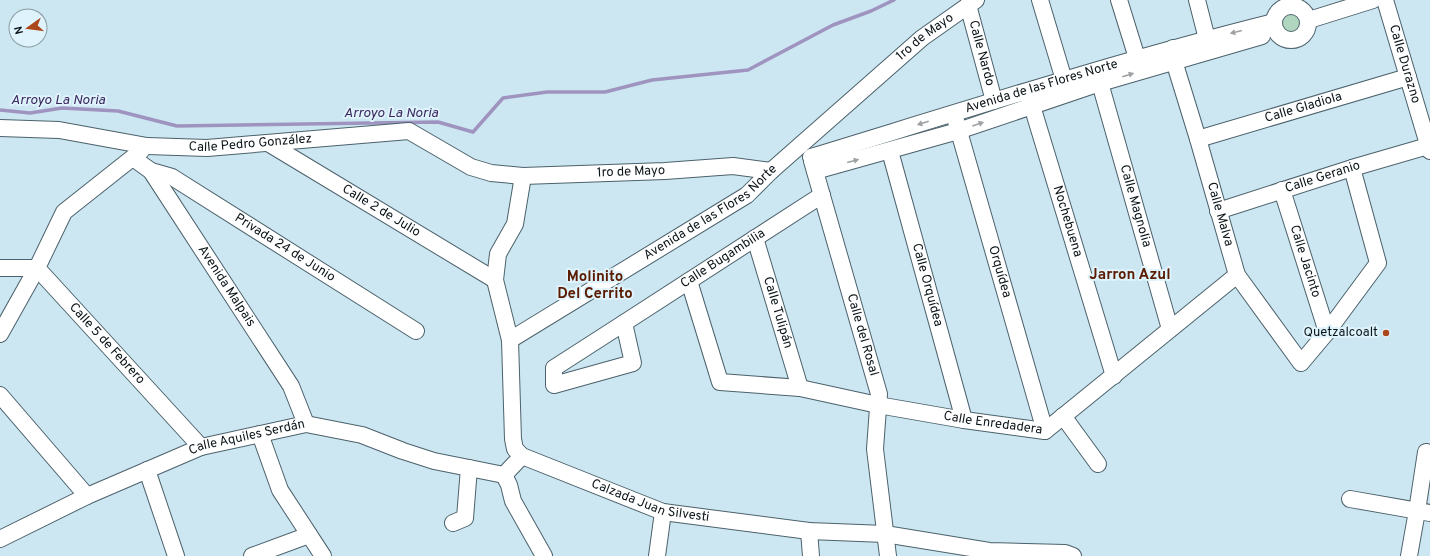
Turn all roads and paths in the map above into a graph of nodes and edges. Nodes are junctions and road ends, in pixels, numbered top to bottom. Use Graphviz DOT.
graph roads {
  1 [pos="1040,0"];
  2 [pos="1119,0"];
  3 [pos="1196,0"];
  4 [pos="1352,0"];
  5 [pos="1372,0"];
  6 [pos="1386,0"];
  7 [pos="972,2"];
  8 [pos="1284,3"];
  9 [pos="1307,17"];
  10 [pos="1275,27"];
  11 [pos="1207,39"];
  12 [pos="1173,55"];
  13 [pos="1137,58"];
  14 [pos="1408,76"];
  15 [pos="1064,80"];
  16 [pos="1100,83"];
  17 [pos="1030,98"];
  18 [pos="994,101"];
  19 [pos="953,113"];
  20 [pos="0,128"];
  21 [pos="958,131"];
  22 [pos="1198,139"];
  23 [pos="804,142"];
  24 [pos="268,143"];
  25 [pos="147,146"];
  26 [pos="1429,148"];
  27 [pos="890,151"];
  28 [pos="133,158"];
  29 [pos="813,164"];
  30 [pos="1352,168"];
  31 [pos="151,171"];
  32 [pos="771,171"];
  33 [pos="491,173"];
  34 [pos="523,176"];
  35 [pos="1282,190"];
  36 [pos="822,195"];
  37 [pos="1218,211"];
  38 [pos="756,238"];
  39 [pos="0,268"];
  40 [pos="37,268"];
  41 [pos="1237,275"];
  42 [pos="495,280"];
  43 [pos="689,281"];
  44 [pos="624,323"];
  45 [pos="1170,329"];
  46 [pos="416,331"];
  47 [pos="1327,332"];
  48 [pos="0,334"];
  49 [pos="510,340"];
  50 [pos="1114,376"];
  51 [pos="800,388"];
  52 [pos="0,395"];
  53 [pos="878,405"];
  54 [pos="1063,416"];
  55 [pos="964,420"];
  56 [pos="306,424"];
  57 [pos="1045,431"];
  58 [pos="260,434"];
  59 [pos="201,447"];
  60 [pos="1426,452"];
  61 [pos="522,456"];
  62 [pos="1098,464"];
  63 [pos="469,468"];
  64 [pos="147,470"];
  65 [pos="504,474"];
  66 [pos="86,496"];
  67 [pos="1350,499"];
  68 [pos="663,512"];
  69 [pos="1424,512"];
  70 [pos="453,523"];
  71 [pos="809,531"];
  72 [pos="885,534"];
  73 [pos="309,535"];
  74 [pos="0,539"];
  75 [pos="973,552"];
  76 [pos="176,556"];
  77 [pos="252,556"];
  78 [pos="323,556"];
  79 [pos="544,556"];
  80 [pos="657,556"];
  81 [pos="811,556"];
  82 [pos="888,556"];
  83 [pos="1073,556"];
  84 [pos="1409,556"];
  1 -- 15 [label="street"];
  2 -- 13 [label="street"];
  3 -- 11 [label="street"];
  4 -- 9 [label="street"];
  5 -- 9 [label="street"];
  6 -- 14 [label="street, Calle Durazno"];
  7 -- 18 [label="street, Calle Nardo"];
  7 -- 23 [label="street, 1ro de Mayo"];
  8 -- 9 [label="street"];
  8 -- 10 [label="street"];
  9 -- 10 [label="street"];
  10 -- 11 [label="street, Avenida de las Flores Norte, one-way"];
  10 -- 12 [label="street, Avenida de las Flores Norte"];
  11 -- 12 [label="street, Avenida de las Flores Norte"];
  12 -- 13 [label="street, Avenida de las Flores Norte"];
  16 -- 12 [label="street, Avenida de las Flores Norte, one-way"];
  12 -- 22 [label="street, Calle Malva"];
  13 -- 15 [label="street, Avenida de las Flores Norte"];
  14 -- 22 [label="street, Calle Gladiola"];
  14 -- 26 [label="street, Calle Durazno"];
  15 -- 17 [label="street, Avenida de las Flores Norte"];
  16 -- 17 [label="street, Avenida de las Flores Norte"];
  16 -- 45 [label="street, Calle Magnolia"];
  17 -- 18 [label="street, Avenida de las Flores Norte"];
  21 -- 17 [label="street, Avenida de las Flores Norte, one-way"];
  17 -- 50 [label="street, Nochebuena"];
  18 -- 19 [label="street, Avenida de las Flores Norte"];
  19 -- 21 [label="street, Orquídea"];
  19 -- 29 [label="street, Avenida de las Flores Norte, one-way"];
  20 -- 25 [label="street, Calle Pedro González"];
  21 -- 27 [label="street, Avenida de las Flores Norte"];
  21 -- 57 [label="street, Orquídea"];
  22 -- 37 [label="street, Calle Malva"];
  23 -- 29 [label="street, Calle del Rosal"];
  23 -- 32 [label="street, Avenida de las Flores Norte"];
  24 -- 25 [label="street, Calle Pedro González"];
  24 -- 33 [label="street, Calle Pedro González"];
  24 -- 42 [label="street, Calle 2 de Julio"];
  25 -- 28 [label="street"];
  26 -- 30 [label="street, Calle Geranio"];
  29 -- 27 [label="street, Avenida de las Flores Norte, one-way"];
  27 -- 55 [label="street, Calle Orquídea"];
  28 -- 31 [label="street, Avenida Malpais"];
  28 -- 40 [label="street"];
  29 -- 36 [label="street, Calle del Rosal"];
  30 -- 35 [label="street, Calle Geranio"];
  30 -- 47 [label="street"];
  31 -- 46 [label="street, Privada 24 de Junio"];
  31 -- 56 [label="street, Avenida Malpais"];
  32 -- 34 [label="street, 1ro de Mayo"];
  32 -- 49 [label="street, Avenida de las Flores Norte"];
  33 -- 34 [label="street, 1ro de Mayo"];
  34 -- 42 [label="street"];
  35 -- 37 [label="street, Calle Geranio"];
  35 -- 47 [label="street, Calle Jacinto"];
  36 -- 38 [label="street, Calle Bugambilia"];
  36 -- 53 [label="street, Calle del Rosal"];
  37 -- 41 [label="street, Calle Malva"];
  38 -- 43 [label="street, Calle Bugambilia"];
  38 -- 51 [label="street, Calle Tulipán"];
  39 -- 40 [label="street"];
  40 -- 48 [label="street"];
  40 -- 59 [label="street, Calle 5 de Febrero"];
  41 -- 45 [label="street, Calle Enredadera"];
  41 -- 47 [label="street, Calle Malva"];
  42 -- 49 [label="street"];
  43 -- 44 [label="street, Calle Bugambilia"];
  43 -- 51 [label="street, Calle Enredadera"];
  44 -- 44 [label="street, Calle Bugambilia"];
  45 -- 50 [label="street, Calle Enredadera"];
  49 -- 61 [label="street"];
  50 -- 54 [label="street, Calle Enredadera"];
  51 -- 53 [label="street, Calle Enredadera"];
  52 -- 66 [label="street"];
  53 -- 55 [label="street, Calle Enredadera"];
  53 -- 72 [label="street, Calle del Rosal"];
  54 -- 57 [label="street, Calle Enredadera"];
  54 -- 62 [label="street"];
  55 -- 57 [label="street, Calle Enredadera"];
  56 -- 58 [label="street, Calle Aquiles Serdán"];
  56 -- 63 [label="street, Calle Aquiles Serdán"];
  58 -- 59 [label="street, Calle Aquiles Serdán"];
  58 -- 73 [label="street"];
  59 -- 64 [label="street, Calle Aquiles Serdán"];
  60 -- 69 [label="street"];
  61 -- 65 [label="street"];
  61 -- 68 [label="street, Calzada Juan Silvesti"];
  63 -- 65 [label="street, Calle Aquiles Serdán"];
  63 -- 70 [label="street"];
  64 -- 66 [label="street, Calle Aquiles Serdán"];
  64 -- 76 [label="street"];
  65 -- 79 [label="street"];
  66 -- 74 [label="street, Calle Aquiles Serdán"];
  67 -- 69 [label="street"];
  68 -- 71 [label="street, Calzada Juan Silvesti"];
  68 -- 80 [label="street"];
  69 -- 84 [label="street"];
  71 -- 72 [label="street, Calzada Juan Silvesti"];
  71 -- 81 [label="street"];
  72 -- 75 [label="street, Calzada Juan Silvesti"];
  72 -- 82 [label="street, Calle del Rosal"];
  73 -- 77 [label="street"];
  73 -- 78 [label="street"];
  75 -- 83 [label="street, Calzada Juan Silvesti"];
}
